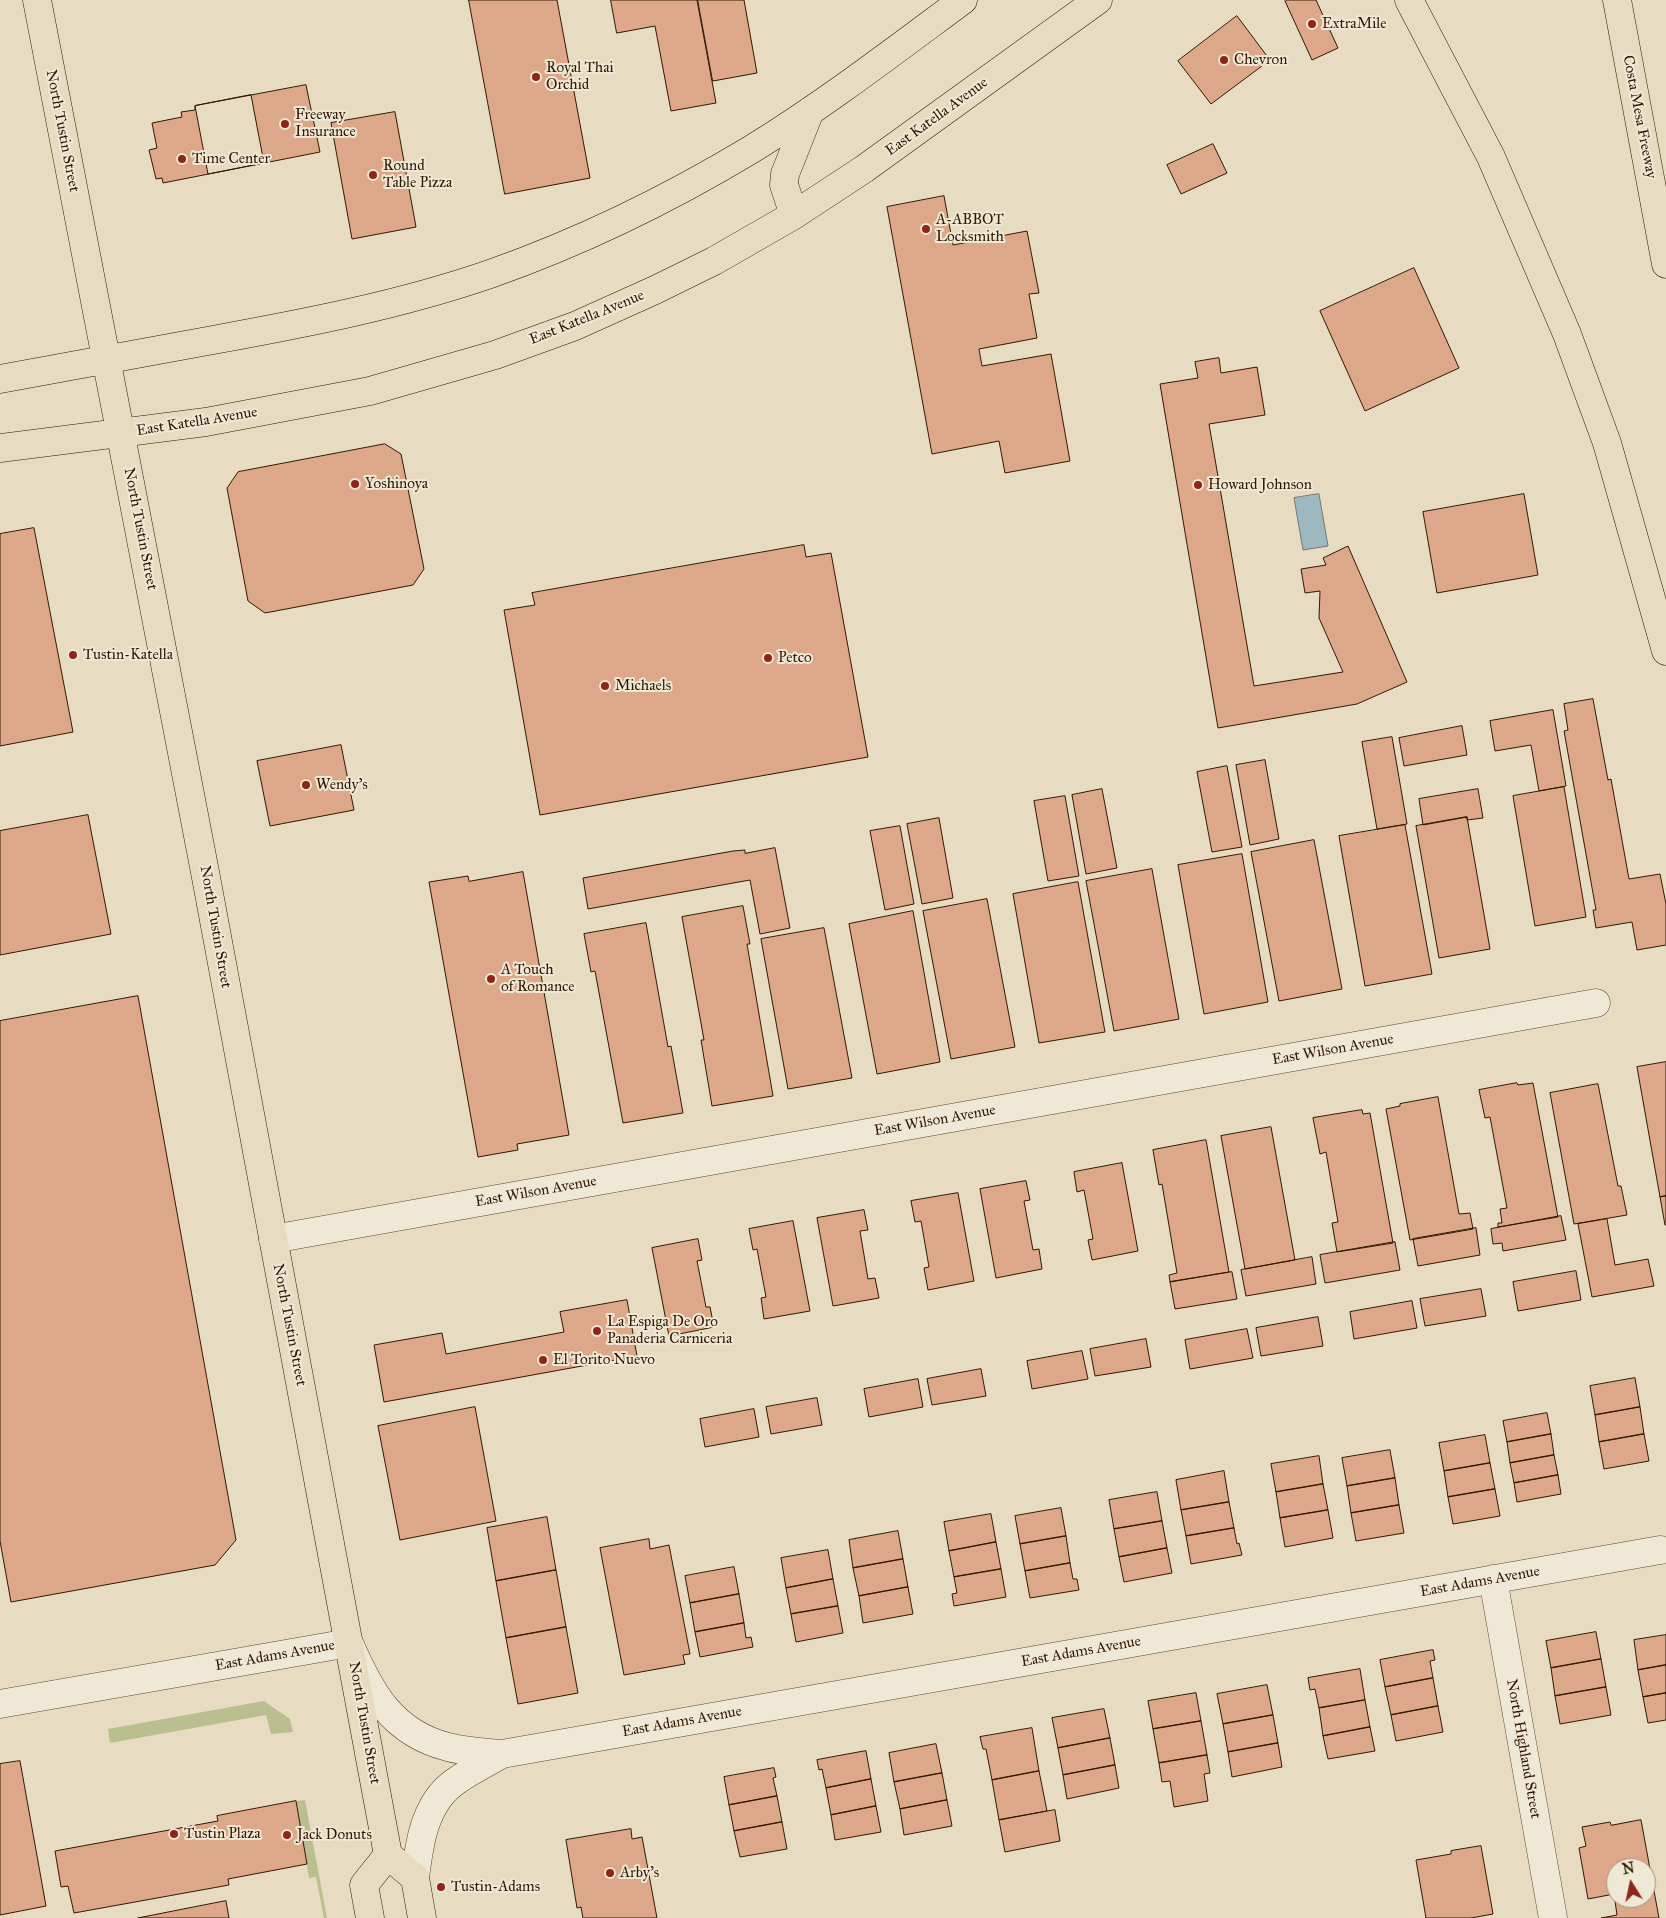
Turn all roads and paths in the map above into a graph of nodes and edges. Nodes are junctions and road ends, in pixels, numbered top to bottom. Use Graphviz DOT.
graph roads {
  1 [pos="37,0"];
  2 [pos="963,0"];
  3 [pos="1098,0"];
  4 [pos="1409,0"];
  5 [pos="1617,0"];
  6 [pos="810,110"];
  7 [pos="794,215"];
  8 [pos="1666,264"];
  9 [pos="106,359"];
  10 [pos="0,379"];
  11 [pos="121,433"];
  12 [pos="0,448"];
  13 [pos="1666,651"];
  14 [pos="1596,1003"];
  15 [pos="273,1239"];
  16 [pos="1660,1550"];
  17 [pos="1493,1579"];
  18 [pos="349,1643"];
  19 [pos="0,1704"];
  20 [pos="502,1754"];
  21 [pos="388,1855"];
  22 [pos="415,1878"];
  23 [pos="370,1918"];
  24 [pos="422,1918"];
  25 [pos="1552,1918"];
  1 -- 9 [label="main road, North Tustin Street"];
  2 -- 6 [label="main road"];
  3 -- 7 [label="main road, East Katella Avenue"];
  4 -- 13 [label="main road"];
  5 -- 8 [label="main road, Costa Mesa Freeway"];
  6 -- 7 [label="main road"];
  6 -- 9 [label="main road"];
  7 -- 11 [label="main road, East Katella Avenue"];
  9 -- 10 [label="main road"];
  9 -- 11 [label="main road, North Tustin Street"];
  11 -- 12 [label="main road, East Katella Avenue"];
  11 -- 15 [label="main road, North Tustin Street"];
  14 -- 15 [label="street, East Wilson Avenue"];
  15 -- 18 [label="main road, North Tustin Street"];
  16 -- 17 [label="street, East Adams Avenue"];
  17 -- 20 [label="street, East Adams Avenue"];
  17 -- 25 [label="street, North Highland Street"];
  18 -- 19 [label="street, East Adams Avenue"];
  18 -- 20 [label="street, East Adams Avenue"];
  18 -- 21 [label="main road, North Tustin Street"];
  20 -- 22 [label="street, East Adams Avenue"];
  21 -- 22 [label="main road"];
  21 -- 23 [label="main road"];
  22 -- 24 [label="main road"];
}
